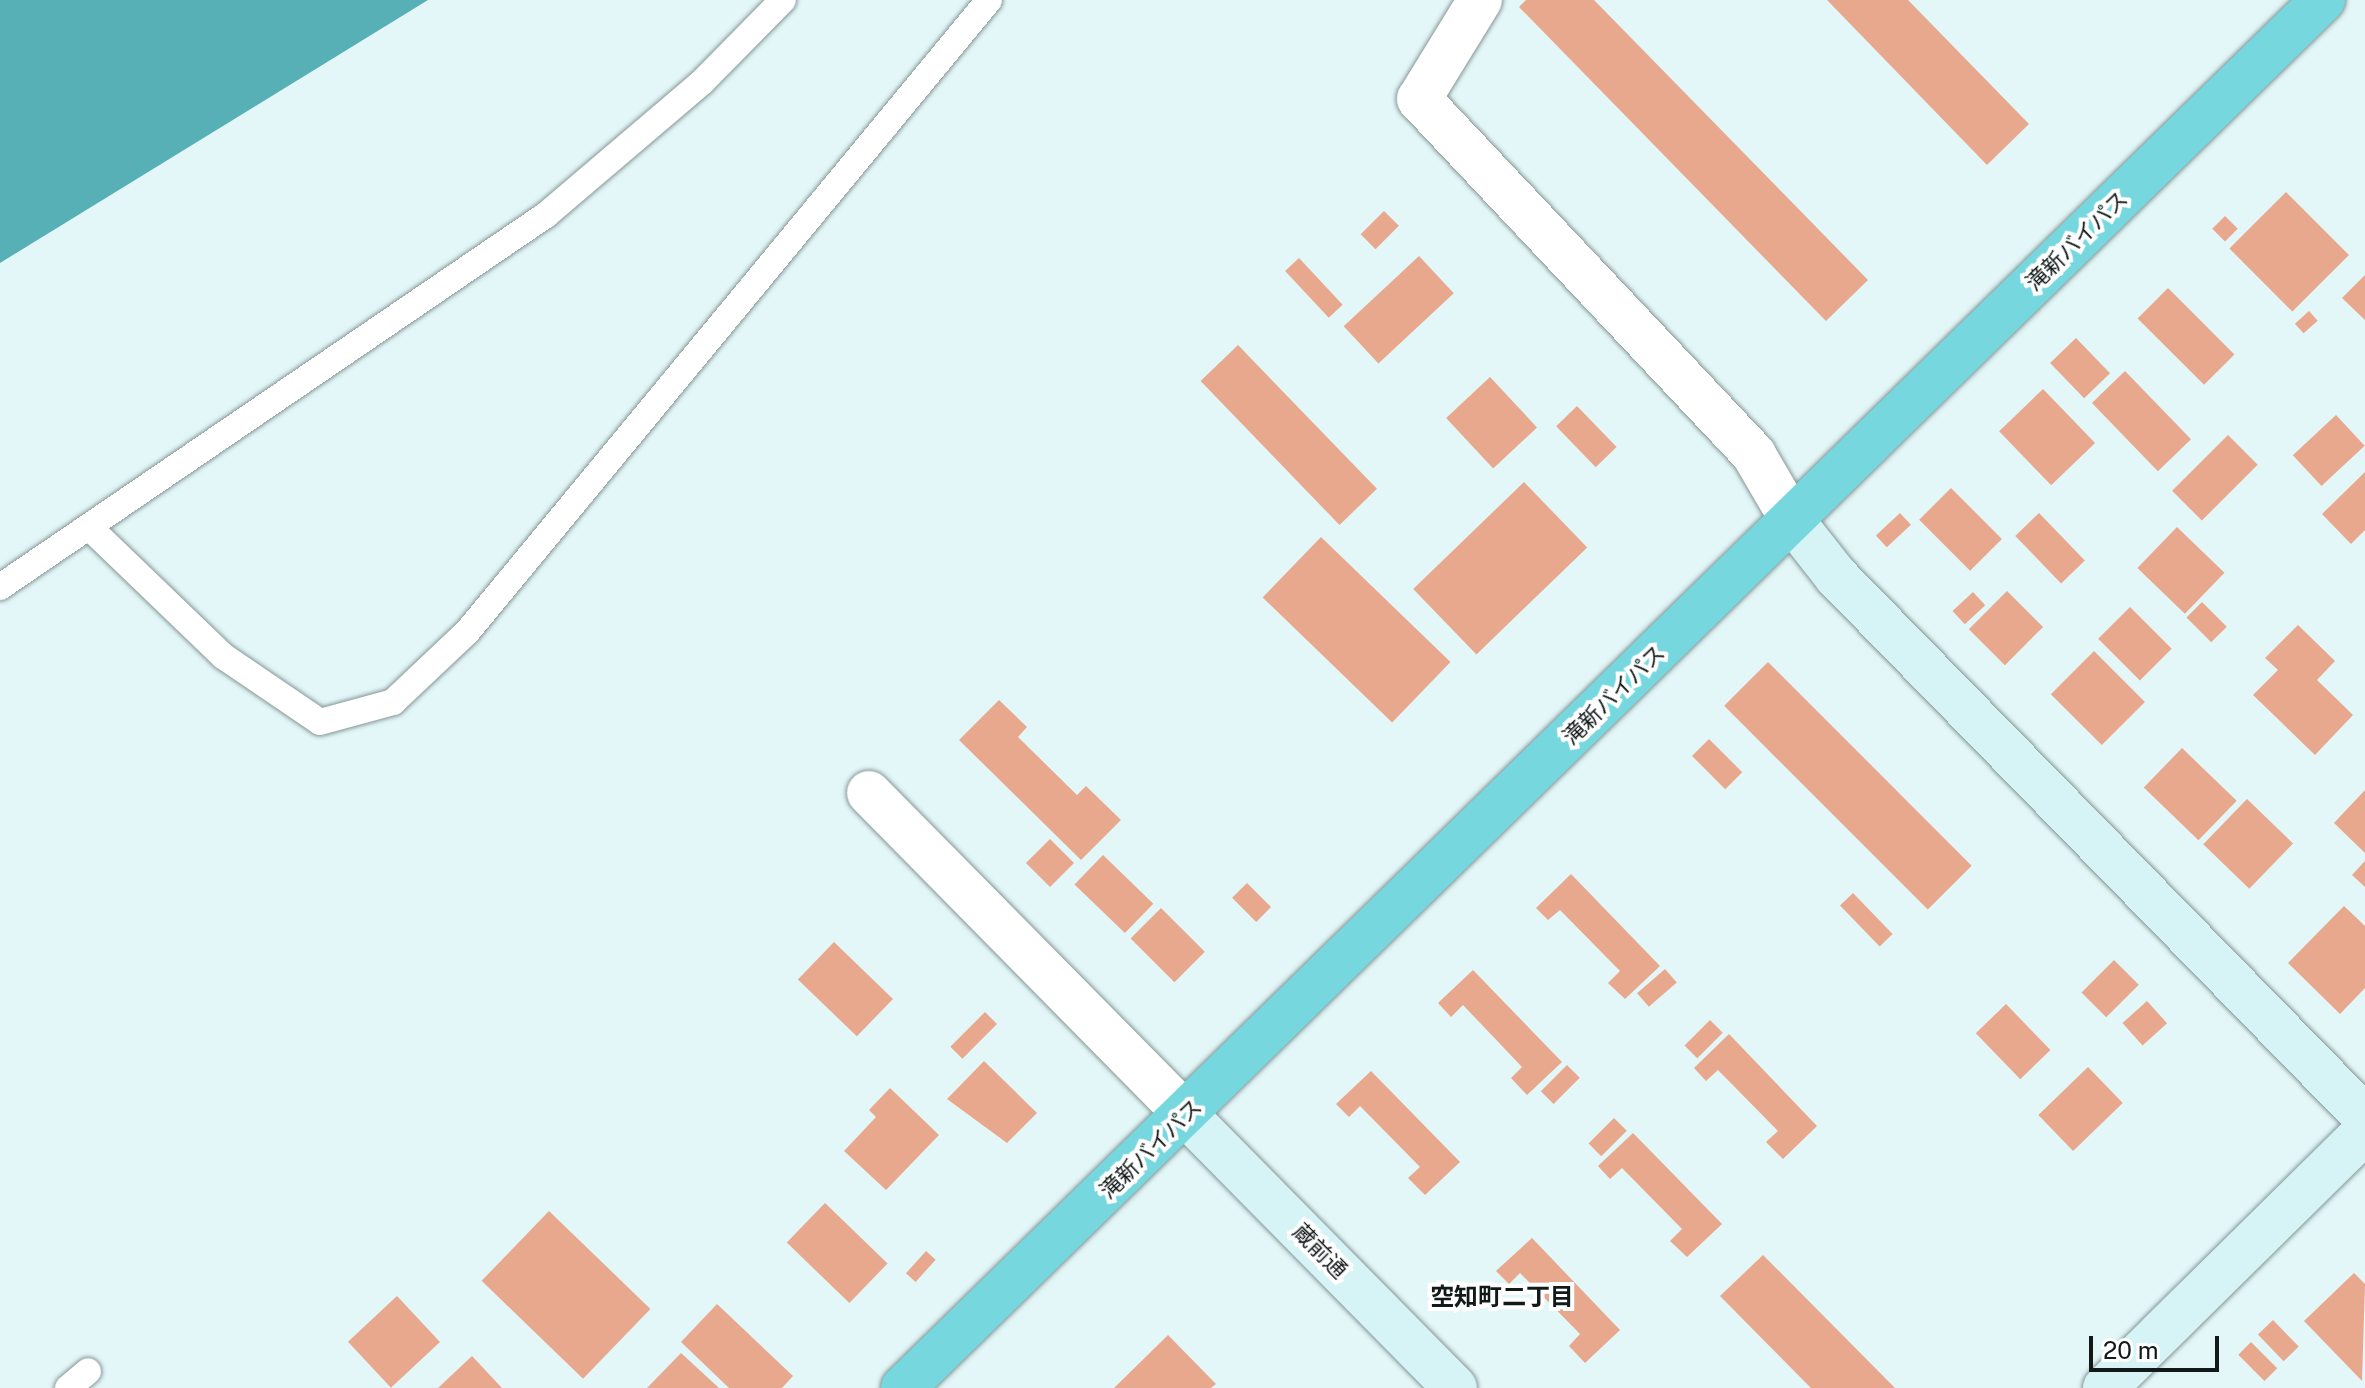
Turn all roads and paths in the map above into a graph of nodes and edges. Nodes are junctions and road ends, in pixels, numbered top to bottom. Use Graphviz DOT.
graph roads {
  1 [pos="783,0"];
  2 [pos="989,0"];
  3 [pos="1480,0"];
  4 [pos="2323,0"];
  5 [pos="1792,520"];
  6 [pos="92,530"];
  7 [pos="0,587"];
  8 [pos="869,793"];
  9 [pos="1186,1115"];
  10 [pos="2365,1117"];
  11 [pos="2365,1132"];
  12 [pos="88,1371"];
  13 [pos="68,1388"];
  14 [pos="903,1388"];
  15 [pos="1455,1388"];
  16 [pos="2105,1388"];
  1 -- 6 [label="lane"];
  2 -- 6 [label="lane"];
  3 -- 5 [label="street"];
  4 -- 5 [label="highway, 滝新バイパス"];
  5 -- 9 [label="highway, 滝新バイパス"];
  5 -- 10 [label="street"];
  6 -- 7 [label="lane"];
  8 -- 9 [label="street"];
  9 -- 14 [label="highway, 滝新バイパス"];
  9 -- 15 [label="street, 蔵前通"];
  11 -- 16 [label="street"];
  12 -- 13 [label="lane"];
}
